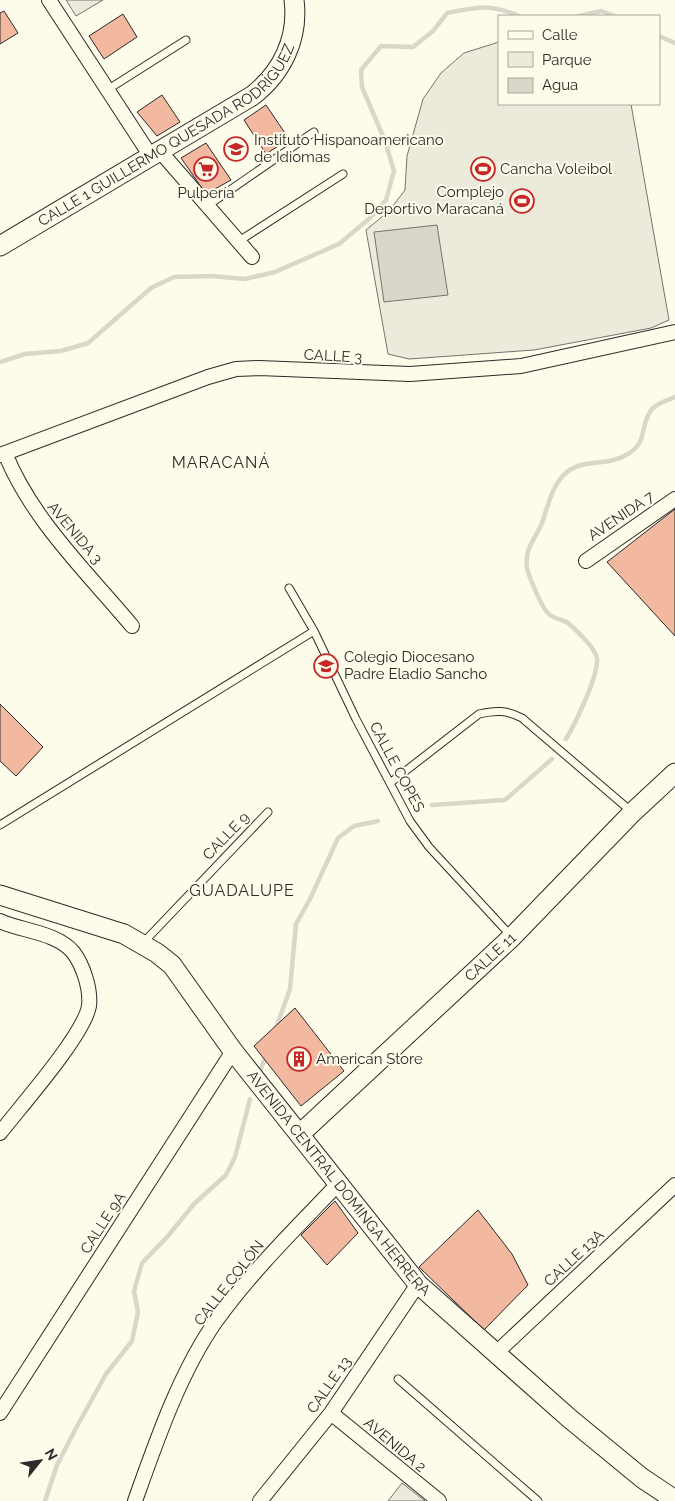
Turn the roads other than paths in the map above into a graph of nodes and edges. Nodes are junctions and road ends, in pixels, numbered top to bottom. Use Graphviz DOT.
graph roads {
  1 [pos="49,0"];
  2 [pos="294,0"];
  3 [pos="186,40"];
  4 [pos="108,90"];
  5 [pos="314,132"];
  6 [pos="155,153"];
  7 [pos="343,174"];
  8 [pos="208,206"];
  9 [pos="239,242"];
  10 [pos="0,246"];
  11 [pos="252,257"];
  12 [pos="674,336"];
  13 [pos="2,454"];
  14 [pos="675,499"];
  15 [pos="586,561"];
  16 [pos="289,588"];
  17 [pos="132,626"];
  18 [pos="314,631"];
  19 [pos="675,773"];
  20 [pos="390,783"];
  21 [pos="268,812"];
  22 [pos="633,812"];
  23 [pos="0,825"];
  24 [pos="0,895"];
  25 [pos="0,921"];
  26 [pos="512,937"];
  27 [pos="142,944"];
  28 [pos="233,1051"];
  29 [pos="0,1133"];
  30 [pos="300,1134"];
  31 [pos="338,1184"];
  32 [pos="675,1185"];
  33 [pos="418,1284"];
  34 [pos="495,1354"];
  35 [pos="398,1379"];
  36 [pos="0,1413"];
  37 [pos="331,1413"];
  38 [pos="675,1500"];
  39 [pos="135,1501"];
  40 [pos="260,1501"];
  41 [pos="439,1501"];
  42 [pos="538,1501"];
  1 -- 4 [label="street"];
  2 -- 6 [label="main road, CALLE 1 GUILLERMO QUESADA RODRÍGUEZ"];
  3 -- 4 [label="lane"];
  4 -- 6 [label="street"];
  5 -- 8 [label="lane"];
  6 -- 8 [label="street"];
  6 -- 10 [label="main road, CALLE 1 GUILLERMO QUESADA RODRÍGUEZ"];
  7 -- 9 [label="lane"];
  8 -- 9 [label="street"];
  9 -- 11 [label="street"];
  12 -- 13 [label="street, CALLE 3"];
  13 -- 17 [label="street, AVENIDA 3"];
  14 -- 15 [label="street, AVENIDA 7"];
  16 -- 18 [label="lane, CALLE COPES"];
  18 -- 20 [label="lane, CALLE COPES"];
  18 -- 23 [label="lane"];
  19 -- 22 [label="main road, CALLE 11"];
  20 -- 22 [label="lane"];
  20 -- 26 [label="lane, CALLE COPES"];
  21 -- 27 [label="lane, CALLE 9"];
  22 -- 26 [label="main road, CALLE 11"];
  24 -- 27 [label="main road, AVENIDA CENTRAL DOMINGA HERRERA"];
  25 -- 29 [label="street"];
  26 -- 30 [label="main road, CALLE 11"];
  27 -- 28 [label="main road, AVENIDA CENTRAL DOMINGA HERRERA"];
  28 -- 30 [label="main road, AVENIDA CENTRAL DOMINGA HERRERA"];
  28 -- 36 [label="street, CALLE 9A"];
  30 -- 31 [label="main road, AVENIDA CENTRAL DOMINGA HERRERA"];
  31 -- 33 [label="main road, AVENIDA CENTRAL DOMINGA HERRERA"];
  31 -- 39 [label="street, CALLE COLÓN"];
  32 -- 34 [label="street, CALLE 13A"];
  33 -- 34 [label="main road, AVENIDA CENTRAL DOMINGA HERRERA"];
  33 -- 37 [label="street, CALLE 13"];
  34 -- 38 [label="main road, AVENIDA CENTRAL DOMINGA HERRERA"];
  35 -- 42 [label="lane"];
  37 -- 40 [label="street, CALLE 13"];
  37 -- 41 [label="street, AVENIDA 2"];
}
